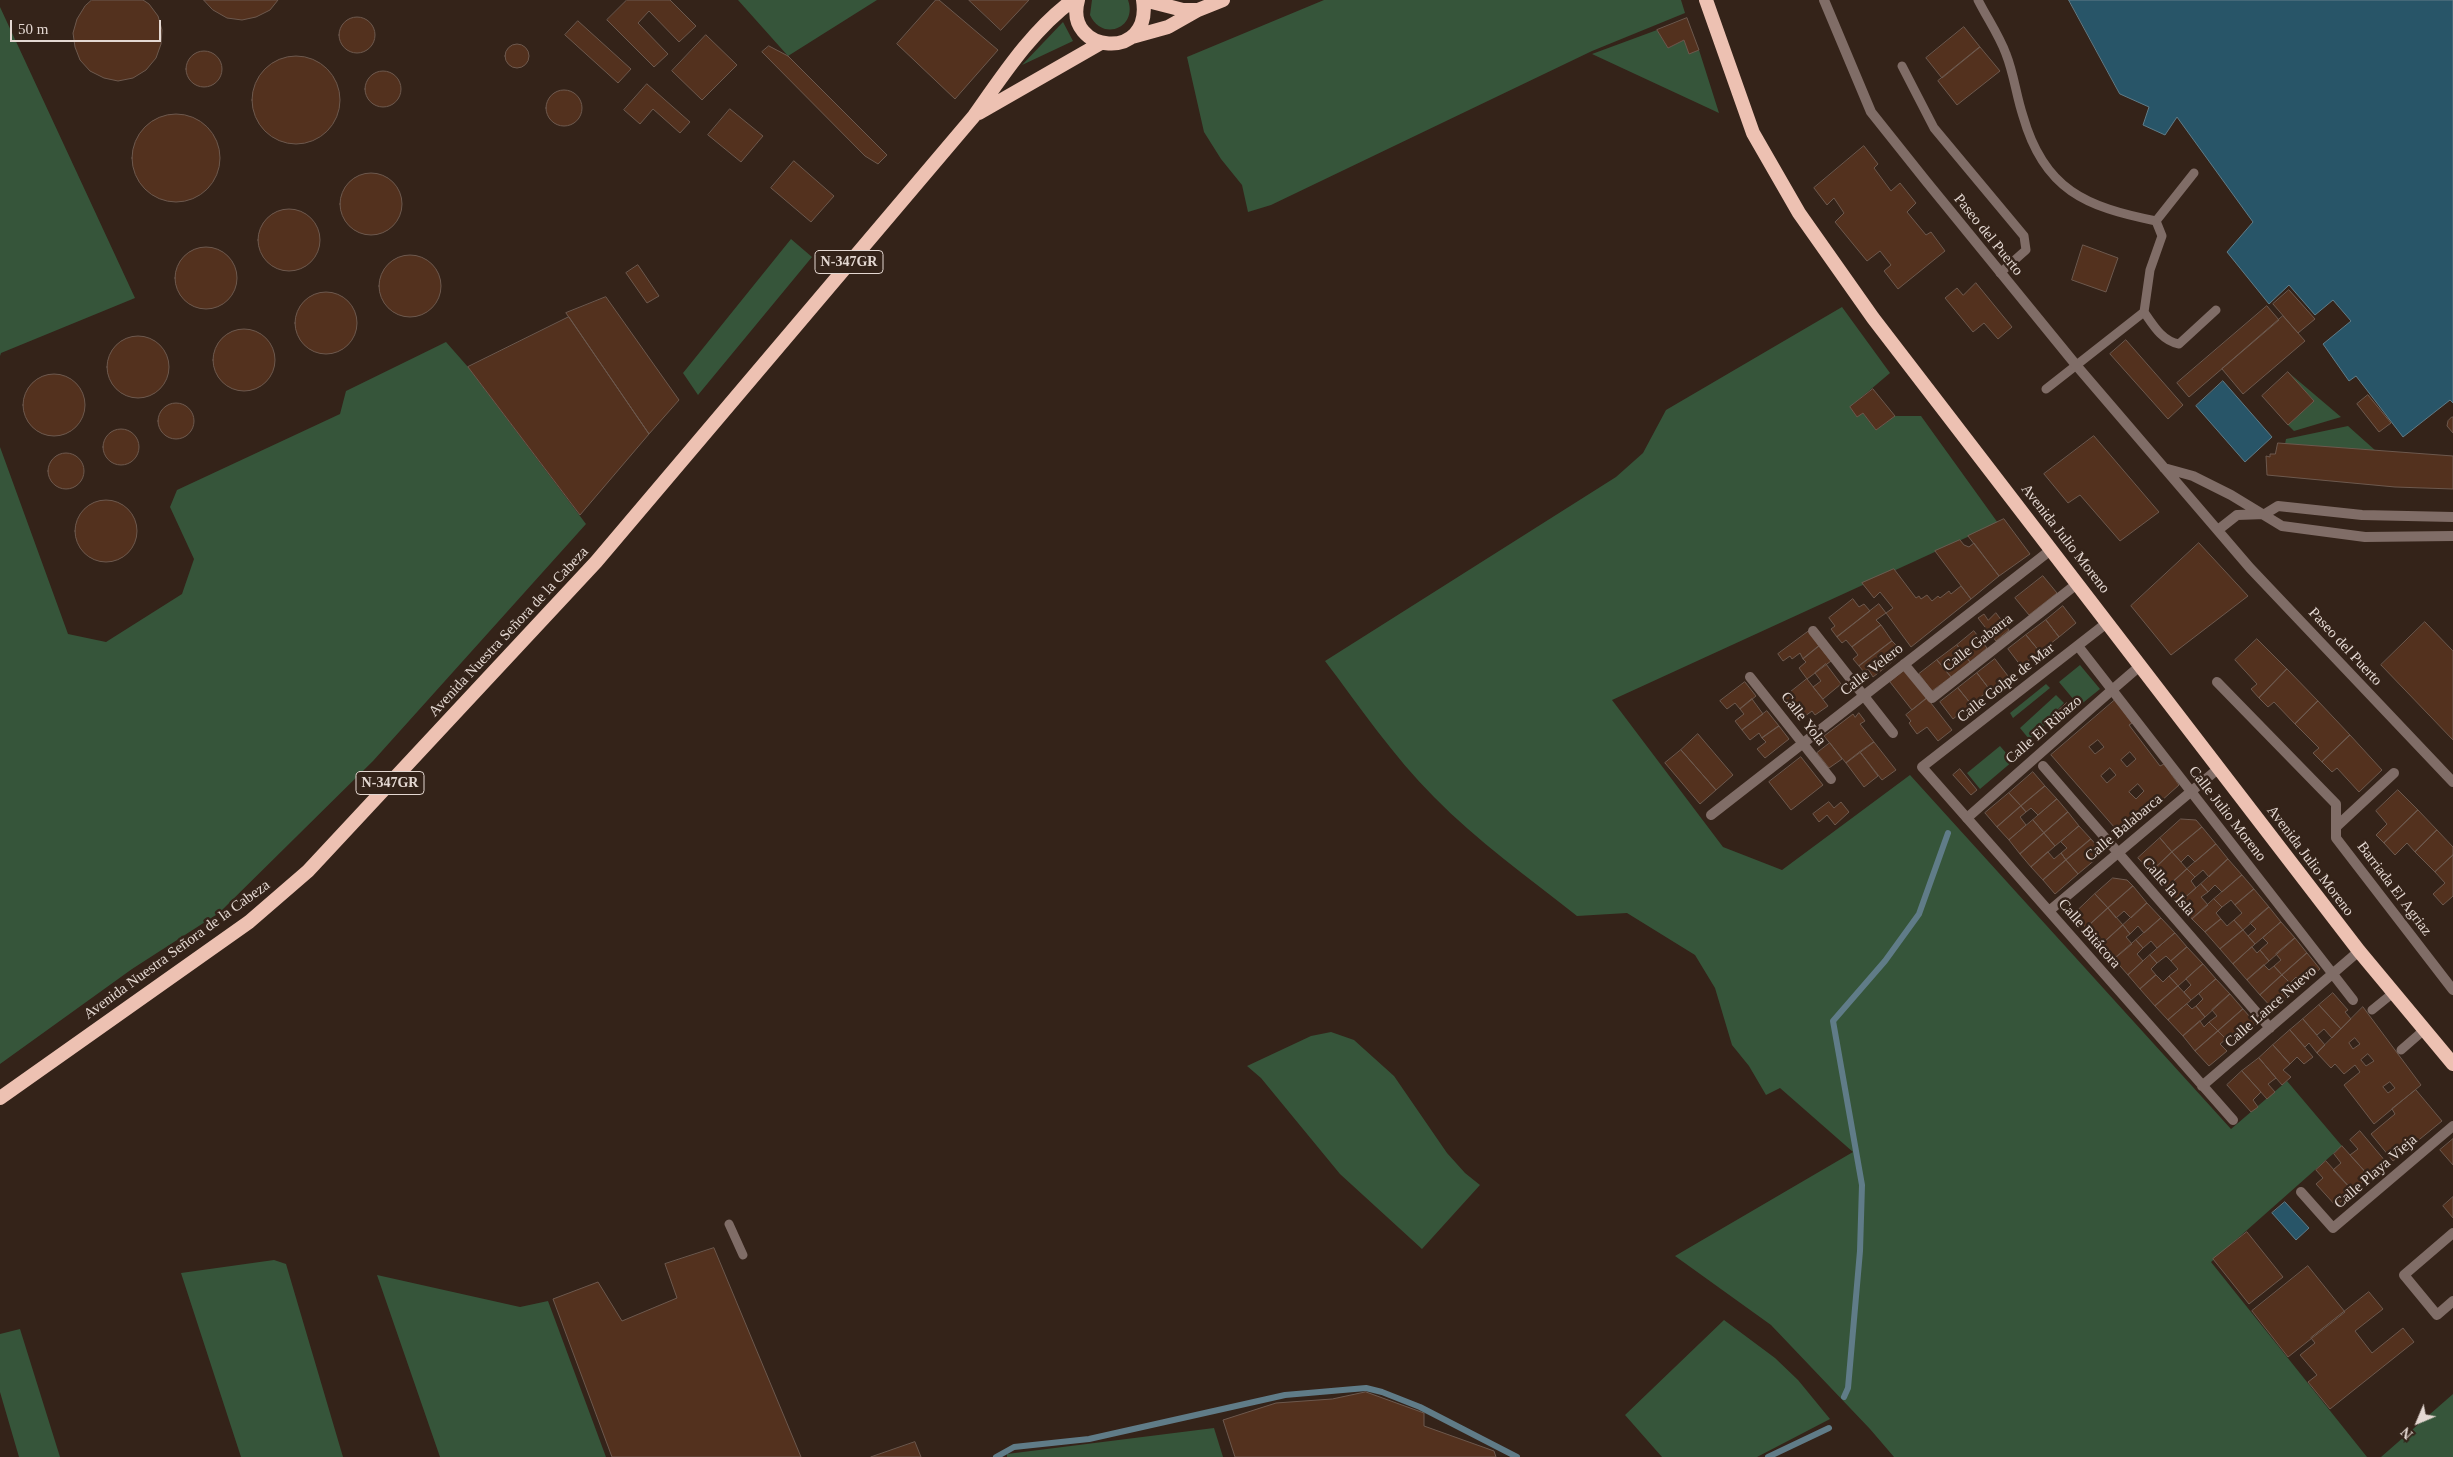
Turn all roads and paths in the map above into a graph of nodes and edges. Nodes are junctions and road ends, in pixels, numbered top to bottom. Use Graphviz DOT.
graph roads {
  1 [pos="1073,0"];
  2 [pos="1078,0"];
  3 [pos="1144,0"];
  4 [pos="1223,0"];
  5 [pos="1706,0"];
  6 [pos="1824,0"];
  7 [pos="1978,0"];
  8 [pos="1198,10"];
  9 [pos="1132,38"];
  10 [pos="1101,43"];
  11 [pos="1902,66"];
  12 [pos="974,116"];
  13 [pos="2194,173"];
  14 [pos="2156,221"];
  15 [pos="2000,273"];
  16 [pos="2216,310"];
  17 [pos="2144,312"];
  18 [pos="2076,365"];
  19 [pos="2046,389"];
  20 [pos="2162,468"];
  21 [pos="2265,514"];
  22 [pos="2453,517"];
  23 [pos="2218,530"];
  24 [pos="2453,536"];
  25 [pos="2052,549"];
  26 [pos="2078,583"];
  27 [pos="2108,622"];
  28 [pos="1813,632"];
  29 [pos="2078,646"];
  30 [pos="1904,664"];
  31 [pos="2141,665"];
  32 [pos="1750,677"];
  33 [pos="2217,682"];
  34 [pos="2112,690"];
  35 [pos="1864,696"];
  36 [pos="1893,733"];
  37 [pos="1802,743"];
  38 [pos="1922,766"];
  39 [pos="2043,766"];
  40 [pos="2219,768"];
  41 [pos="2394,773"];
  42 [pos="1831,779"];
  43 [pos="2453,782"];
  44 [pos="2191,792"];
  45 [pos="1711,815"];
  46 [pos="1967,818"];
  47 [pos="2336,827"];
  48 [pos="2118,853"];
  49 [pos="2049,911"];
  50 [pos="2359,951"];
  51 [pos="2332,974"];
  52 [pos="2453,990"];
  53 [pos="2393,992"];
  54 [pos="2352,1000"];
  55 [pos="2372,1010"];
  56 [pos="2270,1028"];
  57 [pos="2424,1030"];
  58 [pos="2401,1050"];
  59 [pos="2452,1062"];
  60 [pos="2202,1086"];
  61 [pos="0,1098"];
  62 [pos="2233,1120"];
  63 [pos="2453,1126"];
  64 [pos="2301,1192"];
  65 [pos="729,1224"];
  66 [pos="2453,1233"];
  67 [pos="743,1255"];
  68 [pos="2453,1301"];
  1 -- 12 [label="highway, Avenida Nuestra Señora de la Cabeza / N-347GR"];
  2 -- 10 [label="highway"];
  3 -- 8 [label="highway"];
  3 -- 9 [label="highway"];
  4 -- 8 [label="highway"];
  5 -- 25 [label="highway, Avenida Julio Moreno"];
  6 -- 15 [label="street, Paseo del Puerto"];
  7 -- 14 [label="lane"];
  8 -- 9 [label="highway"];
  9 -- 10 [label="highway"];
  10 -- 12 [label="highway, Avenida Nuestra Señora de la Cabeza / N-347GR"];
  11 -- 15 [label="lane"];
  12 -- 61 [label="highway, Avenida Nuestra Señora de la Cabeza / N-347GR"];
  13 -- 14 [label="lane"];
  14 -- 17 [label="lane"];
  15 -- 18 [label="street, Paseo del Puerto"];
  16 -- 17 [label="lane"];
  17 -- 18 [label="lane"];
  18 -- 19 [label="lane"];
  18 -- 20 [label="street, Paseo del Puerto"];
  20 -- 21 [label="street"];
  20 -- 23 [label="street, Paseo del Puerto"];
  21 -- 22 [label="street"];
  21 -- 23 [label="street"];
  21 -- 24 [label="street"];
  23 -- 43 [label="street, Paseo del Puerto"];
  25 -- 26 [label="highway, Avenida Julio Moreno"];
  25 -- 30 [label="street, Calle Velero"];
  26 -- 27 [label="highway, Avenida Julio Moreno"];
  26 -- 30 [label="street, Calle Gabarra"];
  27 -- 29 [label="street, Calle Golpe de Mar"];
  27 -- 31 [label="highway, Avenida Julio Moreno"];
  28 -- 35 [label="street"];
  29 -- 34 [label="street, Calle Julio Moreno"];
  29 -- 38 [label="street, Calle Golpe de Mar"];
  30 -- 35 [label="street, Calle Velero"];
  31 -- 34 [label="street, Calle El Ribazo"];
  31 -- 40 [label="highway, Avenida Julio Moreno"];
  32 -- 37 [label="street, Calle Yola"];
  33 -- 47 [label="street, Barriada El Agriaz"];
  34 -- 44 [label="street, Calle Julio Moreno"];
  34 -- 46 [label="street, Calle El Ribazo"];
  35 -- 36 [label="street"];
  35 -- 37 [label="street, Calle Velero"];
  37 -- 42 [label="street, Calle Yola"];
  37 -- 45 [label="street, Calle Velero"];
  38 -- 46 [label="street, Calle Bitácora"];
  39 -- 48 [label="street, Calle la Isla"];
  40 -- 44 [label="street, Calle Balabarca"];
  40 -- 50 [label="highway, Avenida Julio Moreno"];
  41 -- 47 [label="street"];
  44 -- 48 [label="street, Calle Balabarca"];
  44 -- 51 [label="street, Calle Julio Moreno"];
  46 -- 49 [label="street, Calle Bitácora"];
  47 -- 52 [label="street, Barriada El Agriaz"];
  48 -- 49 [label="street, Calle Balabarca"];
  48 -- 56 [label="street, Calle la Isla"];
  49 -- 60 [label="street, Calle Bitácora"];
  50 -- 51 [label="street, Calle Lance Nuevo"];
  50 -- 53 [label="highway, Avenida Julio Moreno"];
  51 -- 54 [label="street, Calle Julio Moreno"];
  51 -- 56 [label="street, Calle Lance Nuevo"];
  53 -- 55 [label="lane"];
  53 -- 57 [label="highway, Avenida Julio Moreno"];
  56 -- 60 [label="street, Calle Lance Nuevo"];
  57 -- 58 [label="lane"];
  57 -- 59 [label="highway, Avenida Julio Moreno"];
  60 -- 62 [label="street, Calle Bitácora"];
  63 -- 64 [label="street, Calle Playa Vieja"];
  65 -- 67 [label="lane"];
  66 -- 68 [label="street"];
}
